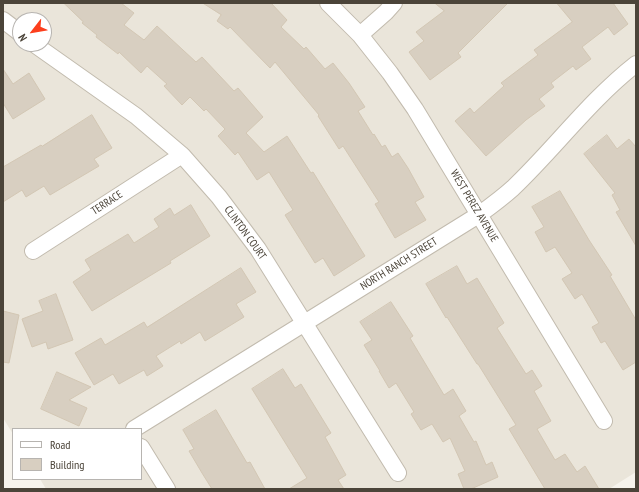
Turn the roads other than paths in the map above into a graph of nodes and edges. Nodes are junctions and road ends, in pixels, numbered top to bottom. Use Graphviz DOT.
graph roads {
  1 [pos="328,3"];
  2 [pos="394,3"];
  3 [pos="360,35"];
  4 [pos="45,52"];
  5 [pos="634,71"];
  6 [pos="182,155"];
  7 [pos="480,214"];
  8 [pos="33,251"];
  9 [pos="305,324"];
  10 [pos="604,421"];
  11 [pos="136,428"];
  12 [pos="142,449"];
  13 [pos="398,473"];
  14 [pos="167,489"];
  1 -- 3 [label="street, WEST PEREZ AVENUE"];
  2 -- 3 [label="street"];
  3 -- 7 [label="street, WEST PEREZ AVENUE"];
  4 -- 6 [label="street, CLINTON COURT"];
  5 -- 7 [label="street, NORTH RANCH STREET"];
  6 -- 8 [label="street, TERRACE"];
  6 -- 9 [label="street, CLINTON COURT"];
  7 -- 9 [label="street, NORTH RANCH STREET"];
  7 -- 10 [label="street, WEST PEREZ AVENUE"];
  9 -- 11 [label="street, NORTH RANCH STREET"];
  9 -- 13 [label="street, CLINTON COURT"];
  12 -- 14 [label="street"];
}
